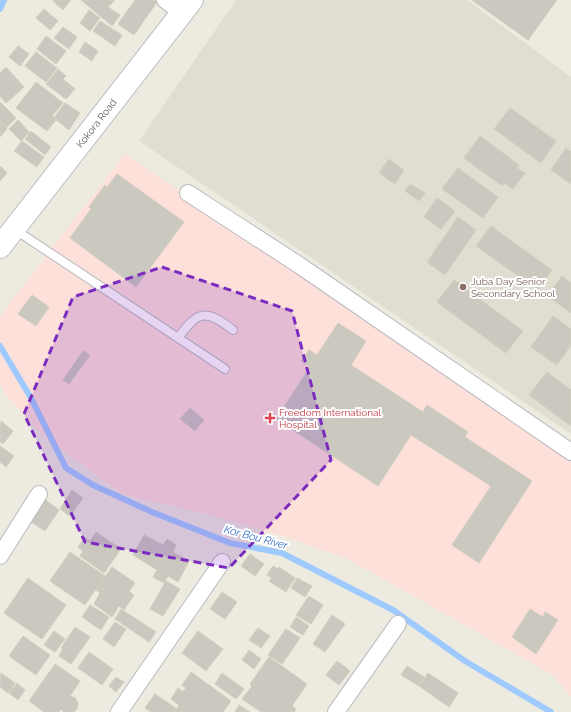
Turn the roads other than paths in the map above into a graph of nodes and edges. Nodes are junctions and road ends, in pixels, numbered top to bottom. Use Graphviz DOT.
graph roads {
  1 [pos="180,4"];
  2 [pos="188,194"];
  3 [pos="13,229"];
  4 [pos="0,247"];
  5 [pos="233,330"];
  6 [pos="178,338"];
  7 [pos="225,369"];
  8 [pos="571,452"];
  9 [pos="39,494"];
  10 [pos="0,556"];
  11 [pos="222,562"];
  12 [pos="398,624"];
  13 [pos="118,712"];
  14 [pos="336,712"];
  1 -- 3 [label="street, Kokora Road"];
  2 -- 8 [label="street"];
  3 -- 4 [label="street, Kokora Road"];
  3 -- 6 [label="lane"];
  5 -- 6 [label="lane"];
  6 -- 7 [label="lane"];
  9 -- 10 [label="street"];
  11 -- 13 [label="street"];
  12 -- 14 [label="street"];
}
